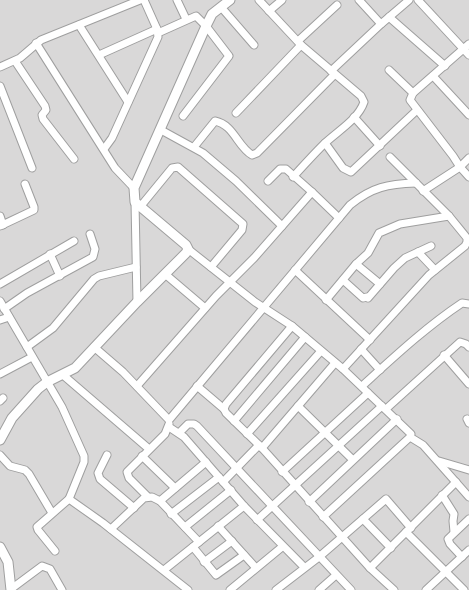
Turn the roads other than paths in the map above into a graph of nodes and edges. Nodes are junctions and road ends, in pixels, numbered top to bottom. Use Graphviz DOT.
graph roads {
  1 [pos="140,0"];
  2 [pos="144,0"];
  3 [pos="177,0"];
  4 [pos="230,0"];
  5 [pos="259,0"];
  6 [pos="282,0"];
  7 [pos="359,0"];
  8 [pos="409,0"];
  9 [pos="418,0"];
  10 [pos="337,5"];
  11 [pos="221,7"];
  12 [pos="269,11"];
  13 [pos="389,17"];
  14 [pos="186,19"];
  15 [pos="381,24"];
  16 [pos="79,25"];
  17 [pos="206,26"];
  18 [pos="158,31"];
  19 [pos="36,43"];
  20 [pos="300,43"];
  21 [pos="254,45"];
  22 [pos="467,49"];
  23 [pos="99,55"];
  24 [pos="15,61"];
  25 [pos="445,66"];
  26 [pos="0,67"];
  27 [pos="389,70"];
  28 [pos="333,73"];
  29 [pos="433,76"];
  30 [pos="0,86"];
  31 [pos="413,93"];
  32 [pos="128,102"];
  33 [pos="417,110"];
  34 [pos="236,113"];
  35 [pos="469,115"];
  36 [pos="183,116"];
  37 [pos="354,117"];
  38 [pos="161,130"];
  39 [pos="325,143"];
  40 [pos="380,146"];
  41 [pos="194,147"];
  42 [pos="104,149"];
  43 [pos="390,157"];
  44 [pos="469,158"];
  45 [pos="74,159"];
  46 [pos="32,168"];
  47 [pos="460,168"];
  48 [pos="293,176"];
  49 [pos="469,177"];
  50 [pos="268,181"];
  51 [pos="24,184"];
  52 [pos="416,184"];
  53 [pos="134,188"];
  54 [pos="423,191"];
  55 [pos="312,192"];
  56 [pos="137,205"];
  57 [pos="0,216"];
  58 [pos="448,216"];
  59 [pos="339,218"];
  60 [pos="2,225"];
  61 [pos="282,226"];
  62 [pos="90,234"];
  63 [pos="74,241"];
  64 [pos="468,243"];
  65 [pos="431,246"];
  66 [pos="188,249"];
  67 [pos="418,252"];
  68 [pos="50,254"];
  69 [pos="356,264"];
  70 [pos="136,266"];
  71 [pos="211,267"];
  72 [pos="295,270"];
  73 [pos="435,270"];
  74 [pos="165,274"];
  75 [pos="60,276"];
  76 [pos="343,280"];
  77 [pos="230,282"];
  78 [pos="0,284"];
  79 [pos="380,284"];
  80 [pos="326,300"];
  81 [pos="0,301"];
  82 [pos="137,302"];
  83 [pos="468,303"];
  84 [pos="205,308"];
  85 [pos="264,308"];
  86 [pos="4,309"];
  87 [pos="9,317"];
  88 [pos="0,320"];
  89 [pos="292,326"];
  90 [pos="305,337"];
  91 [pos="370,340"];
  92 [pos="26,347"];
  93 [pos="94,347"];
  94 [pos="469,347"];
  95 [pos="361,349"];
  96 [pos="321,350"];
  97 [pos="444,355"];
  98 [pos="32,357"];
  99 [pos="335,362"];
  100 [pos="343,369"];
  101 [pos="380,370"];
  102 [pos="0,374"];
  103 [pos="63,375"];
  104 [pos="47,382"];
  105 [pos="469,384"];
  106 [pos="137,386"];
  107 [pos="197,386"];
  108 [pos="362,386"];
  109 [pos="368,392"];
  110 [pos="298,406"];
  111 [pos="384,408"];
  112 [pos="224,409"];
  113 [pos="396,419"];
  114 [pos="234,421"];
  115 [pos="169,424"];
  116 [pos="179,433"];
  117 [pos="325,433"];
  118 [pos="247,434"];
  119 [pos="410,437"];
  120 [pos="0,440"];
  121 [pos="340,446"];
  122 [pos="261,447"];
  123 [pos="149,449"];
  124 [pos="0,455"];
  125 [pos="106,455"];
  126 [pos="142,456"];
  127 [pos="352,459"];
  128 [pos="438,461"];
  129 [pos="206,462"];
  130 [pos="238,467"];
  131 [pos="469,470"];
  132 [pos="282,472"];
  133 [pos="221,479"];
  134 [pos="456,482"];
  135 [pos="296,487"];
  136 [pos="175,488"];
  137 [pos="231,490"];
  138 [pos="442,495"];
  139 [pos="148,497"];
  140 [pos="469,497"];
  141 [pos="69,499"];
  142 [pos="160,501"];
  143 [pos="309,502"];
  144 [pos="244,506"];
  145 [pos="272,507"];
  146 [pos="134,508"];
  147 [pos="52,513"];
  148 [pos="172,514"];
  149 [pos="323,517"];
  150 [pos="363,519"];
  151 [pos="469,519"];
  152 [pos="257,520"];
  153 [pos="218,526"];
  154 [pos="185,527"];
  155 [pos="111,529"];
  156 [pos="408,530"];
  157 [pos="454,532"];
  158 [pos="342,538"];
  159 [pos="232,541"];
  160 [pos="196,544"];
  161 [pos="0,546"];
  162 [pos="282,547"];
  163 [pos="391,548"];
  164 [pos="469,550"];
  165 [pos="55,552"];
  166 [pos="244,555"];
  167 [pos="318,557"];
  168 [pos="462,557"];
  169 [pos="204,562"];
  170 [pos="304,567"];
  171 [pos="256,568"];
  172 [pos="370,568"];
  173 [pos="164,570"];
  174 [pos="446,571"];
  175 [pos="336,575"];
  176 [pos="11,589"];
  177 [pos="390,589"];
  178 [pos="62,590"];
  179 [pos="188,590"];
  180 [pos="230,590"];
  181 [pos="276,590"];
  182 [pos="319,590"];
  183 [pos="351,590"];
  184 [pos="426,590"];
  185 [pos="464,590"];
  1 -- 16 [label="street"];
  2 -- 18 [label="street"];
  3 -- 14 [label="street"];
  4 -- 11 [label="street"];
  5 -- 12 [label="street"];
  6 -- 12 [label="street"];
  7 -- 15 [label="street"];
  8 -- 13 [label="street"];
  9 -- 22 [label="street"];
  10 -- 20 [label="street"];
  11 -- 17 [label="street"];
  11 -- 21 [label="street"];
  12 -- 20 [label="street"];
  13 -- 15 [label="street"];
  13 -- 25 [label="street"];
  14 -- 17 [label="street"];
  14 -- 18 [label="street"];
  15 -- 28 [label="street"];
  16 -- 19 [label="street"];
  16 -- 23 [label="street"];
  17 -- 36 [label="street"];
  17 -- 38 [label="street"];
  18 -- 23 [label="street"];
  18 -- 32 [label="street"];
  19 -- 24 [label="street"];
  19 -- 42 [label="street"];
  20 -- 28 [label="street"];
  20 -- 34 [label="street"];
  22 -- 25 [label="street"];
  23 -- 32 [label="street"];
  24 -- 26 [label="street"];
  24 -- 45 [label="street"];
  25 -- 29 [label="street"];
  27 -- 31 [label="street"];
  28 -- 37 [label="street"];
  28 -- 41 [label="street"];
  29 -- 31 [label="street"];
  29 -- 35 [label="street"];
  30 -- 46 [label="street"];
  31 -- 33 [label="street"];
  32 -- 42 [label="street"];
  33 -- 40 [label="street"];
  33 -- 47 [label="street"];
  37 -- 39 [label="street"];
  37 -- 40 [label="street"];
  38 -- 41 [label="street"];
  38 -- 53 [label="street"];
  39 -- 40 [label="street"];
  39 -- 48 [label="street"];
  41 -- 61 [label="street"];
  42 -- 53 [label="street"];
  43 -- 52 [label="street"];
  44 -- 47 [label="street"];
  47 -- 49 [label="street"];
  47 -- 54 [label="street"];
  48 -- 50 [label="street"];
  48 -- 55 [label="street"];
  51 -- 60 [label="street"];
  52 -- 54 [label="street"];
  52 -- 59 [label="street"];
  53 -- 56 [label="street"];
  54 -- 58 [label="street"];
  55 -- 59 [label="street"];
  55 -- 61 [label="street"];
  56 -- 66 [label="street"];
  56 -- 70 [label="street"];
  56 -- 71 [label="street"];
  57 -- 60 [label="street"];
  58 -- 64 [label="street"];
  58 -- 69 [label="street"];
  59 -- 72 [label="street"];
  61 -- 77 [label="street"];
  62 -- 75 [label="street"];
  63 -- 68 [label="street"];
  64 -- 73 [label="street"];
  65 -- 67 [label="street"];
  66 -- 71 [label="street"];
  66 -- 74 [label="street"];
  67 -- 73 [label="street"];
  67 -- 79 [label="street"];
  68 -- 75 [label="street"];
  68 -- 78 [label="street"];
  69 -- 76 [label="street"];
  69 -- 79 [label="street"];
  70 -- 82 [label="street"];
  70 -- 92 [label="street"];
  71 -- 77 [label="street"];
  72 -- 80 [label="street"];
  72 -- 85 [label="street"];
  73 -- 91 [label="street"];
  74 -- 82 [label="street"];
  74 -- 84 [label="street"];
  75 -- 86 [label="street"];
  76 -- 79 [label="street"];
  76 -- 80 [label="street"];
  77 -- 84 [label="street"];
  77 -- 85 [label="street"];
  80 -- 91 [label="street"];
  81 -- 86 [label="street"];
  82 -- 93 [label="street"];
  83 -- 101 [label="street"];
  84 -- 106 [label="street"];
  85 -- 89 [label="street"];
  85 -- 107 [label="street"];
  86 -- 87 [label="street"];
  87 -- 88 [label="street"];
  87 -- 92 [label="street"];
  89 -- 90 [label="street"];
  89 -- 112 [label="street"];
  90 -- 96 [label="street"];
  90 -- 114 [label="street"];
  91 -- 95 [label="street"];
  92 -- 98 [label="street"];
  93 -- 103 [label="street"];
  93 -- 106 [label="street"];
  94 -- 97 [label="street"];
  95 -- 100 [label="street"];
  95 -- 101 [label="street"];
  96 -- 99 [label="street"];
  96 -- 118 [label="street"];
  97 -- 105 [label="street"];
  97 -- 111 [label="street"];
  98 -- 102 [label="street"];
  98 -- 104 [label="street"];
  99 -- 100 [label="street"];
  99 -- 110 [label="street"];
  100 -- 108 [label="street"];
  101 -- 108 [label="street"];
  103 -- 104 [label="street"];
  103 -- 123 [label="street"];
  104 -- 120 [label="street"];
  104 -- 141 [label="street"];
  106 -- 115 [label="street"];
  107 -- 112 [label="street"];
  107 -- 115 [label="street"];
  108 -- 109 [label="street"];
  109 -- 111 [label="street"];
  109 -- 117 [label="street"];
  110 -- 117 [label="street"];
  110 -- 122 [label="street"];
  111 -- 113 [label="street"];
  111 -- 121 [label="street"];
  112 -- 114 [label="street"];
  113 -- 119 [label="street"];
  113 -- 127 [label="street"];
  114 -- 118 [label="street"];
  115 -- 116 [label="street"];
  115 -- 123 [label="street"];
  116 -- 129 [label="street"];
  116 -- 130 [label="street"];
  117 -- 121 [label="street"];
  117 -- 132 [label="street"];
  118 -- 122 [label="street"];
  119 -- 128 [label="street"];
  119 -- 149 [label="street"];
  121 -- 127 [label="street"];
  121 -- 135 [label="street"];
  122 -- 130 [label="street"];
  122 -- 132 [label="street"];
  123 -- 126 [label="street"];
  124 -- 147 [label="street"];
  125 -- 146 [label="street"];
  126 -- 136 [label="street"];
  126 -- 139 [label="street"];
  127 -- 143 [label="street"];
  128 -- 131 [label="street"];
  128 -- 134 [label="street"];
  129 -- 133 [label="street"];
  129 -- 136 [label="street"];
  130 -- 133 [label="street"];
  130 -- 145 [label="street"];
  132 -- 135 [label="street"];
  133 -- 137 [label="street"];
  133 -- 148 [label="street"];
  134 -- 138 [label="street"];
  134 -- 140 [label="street"];
  135 -- 143 [label="street"];
  135 -- 145 [label="street"];
  136 -- 142 [label="street"];
  137 -- 144 [label="street"];
  137 -- 154 [label="street"];
  138 -- 156 [label="street"];
  138 -- 157 [label="street"];
  139 -- 142 [label="street"];
  139 -- 146 [label="street"];
  141 -- 147 [label="street"];
  141 -- 155 [label="street"];
  142 -- 148 [label="street"];
  143 -- 149 [label="street"];
  144 -- 152 [label="street"];
  144 -- 153 [label="street"];
  145 -- 152 [label="street"];
  145 -- 167 [label="street"];
  146 -- 155 [label="street"];
  147 -- 165 [label="street"];
  148 -- 154 [label="street"];
  149 -- 158 [label="street"];
  150 -- 156 [label="street"];
  150 -- 158 [label="street"];
  150 -- 163 [label="street"];
  151 -- 157 [label="street"];
  152 -- 162 [label="street"];
  153 -- 159 [label="street"];
  153 -- 160 [label="street"];
  154 -- 160 [label="street"];
  155 -- 173 [label="street"];
  156 -- 163 [label="street"];
  156 -- 174 [label="street"];
  157 -- 168 [label="street"];
  158 -- 167 [label="street"];
  158 -- 172 [label="street"];
  159 -- 166 [label="street"];
  159 -- 169 [label="street"];
  160 -- 169 [label="street"];
  160 -- 173 [label="street"];
  161 -- 176 [label="street"];
  162 -- 170 [label="street"];
  162 -- 171 [label="street"];
  163 -- 172 [label="street"];
  164 -- 168 [label="street"];
  166 -- 169 [label="street"];
  166 -- 171 [label="street"];
  167 -- 170 [label="street"];
  167 -- 175 [label="street"];
  168 -- 174 [label="street"];
  170 -- 181 [label="street"];
  171 -- 180 [label="street"];
  172 -- 177 [label="street"];
  173 -- 179 [label="street"];
  174 -- 184 [label="street"];
  174 -- 185 [label="street"];
  175 -- 182 [label="street"];
  175 -- 183 [label="street"];
  176 -- 178 [label="street"];
}
